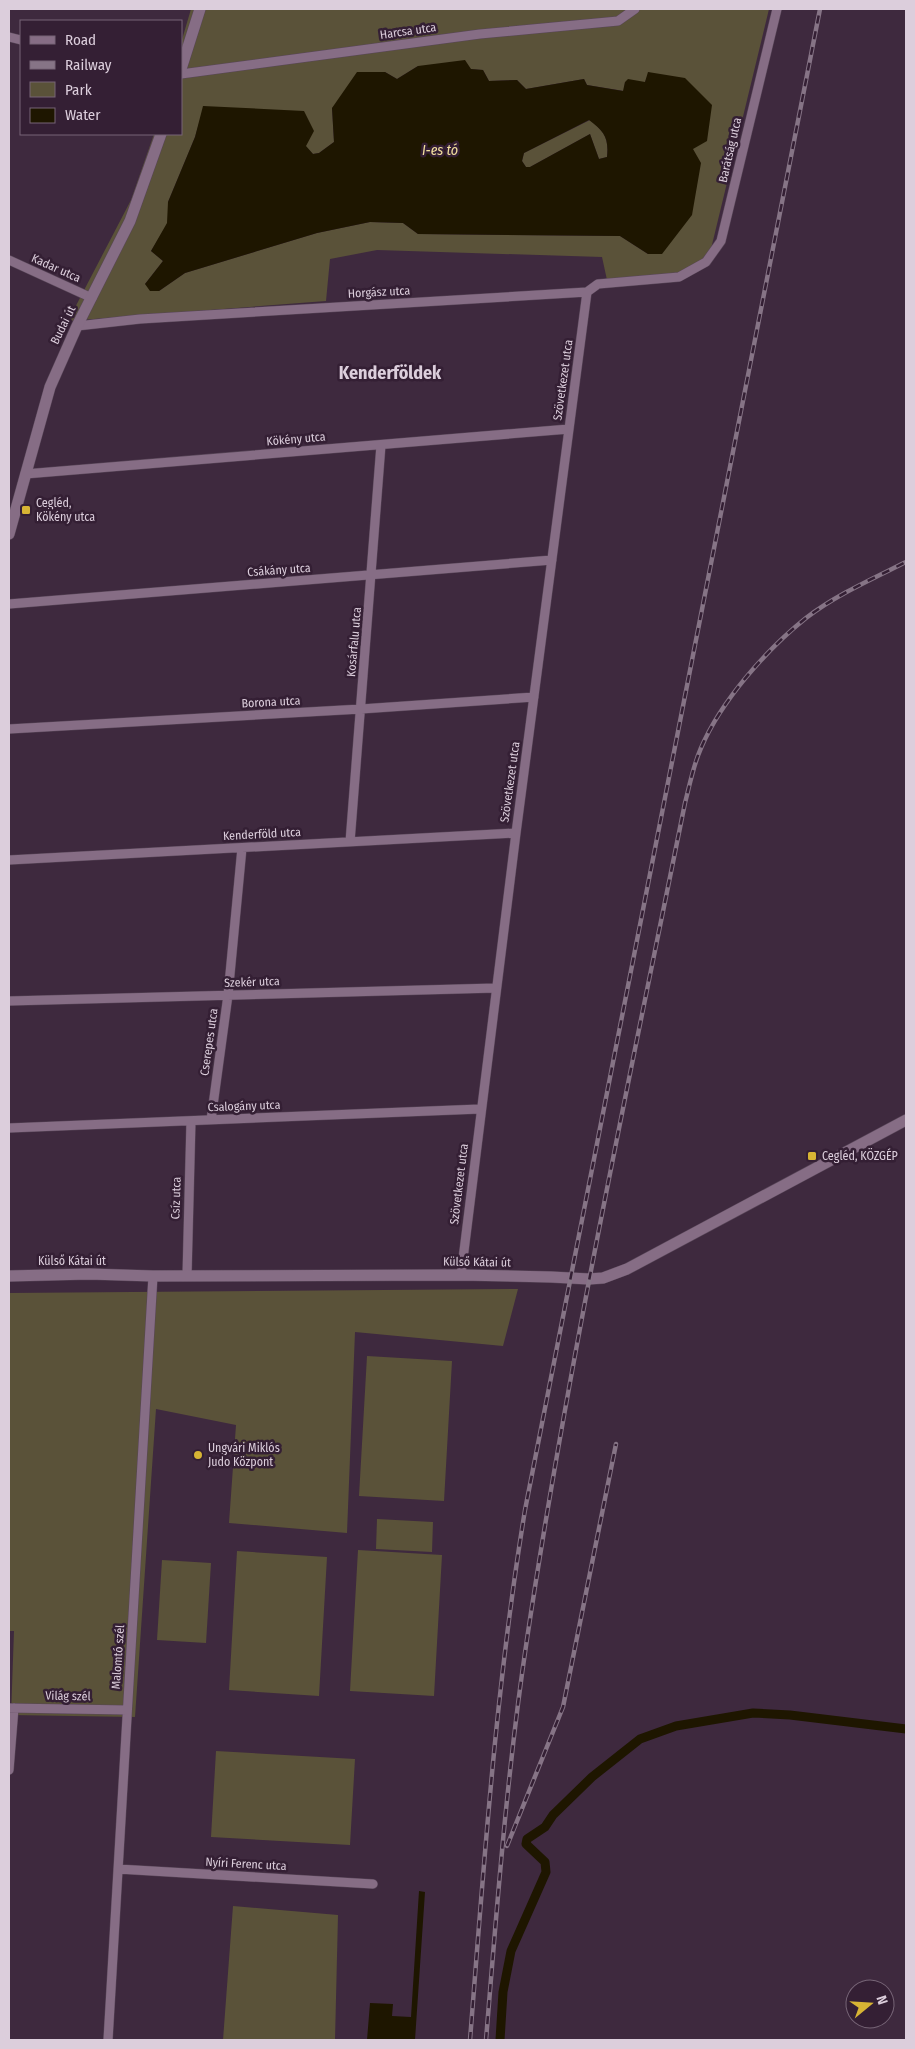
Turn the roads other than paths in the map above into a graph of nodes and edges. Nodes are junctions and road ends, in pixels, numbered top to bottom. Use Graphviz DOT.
graph roads {
  1 [pos="200,9"];
  2 [pos="635,9"];
  3 [pos="777,9"];
  4 [pos="182,66"];
  5 [pos="182,74"];
  6 [pos="160,135"];
  7 [pos="9,260"];
  8 [pos="680,277"];
  9 [pos="587,292"];
  10 [pos="92,298"];
  11 [pos="77,326"];
  12 [pos="569,429"];
  13 [pos="381,445"];
  14 [pos="25,474"];
  15 [pos="9,534"];
  16 [pos="552,560"];
  17 [pos="372,576"];
  18 [pos="9,604"];
  19 [pos="534,696"];
  20 [pos="361,709"];
  21 [pos="9,729"];
  22 [pos="516,833"];
  23 [pos="350,842"];
  24 [pos="242,848"];
  25 [pos="9,860"];
  26 [pos="496,988"];
  27 [pos="228,995"];
  28 [pos="9,1001"];
  29 [pos="480,1109"];
  30 [pos="211,1120"];
  31 [pos="906,1120"];
  32 [pos="191,1121"];
  33 [pos="9,1128"];
  34 [pos="461,1275"];
  35 [pos="9,1276"];
  36 [pos="153,1276"];
  37 [pos="187,1276"];
  38 [pos="11,1708"];
  39 [pos="127,1710"];
  40 [pos="9,1770"];
  41 [pos="118,1869"];
  42 [pos="373,1884"];
  43 [pos="108,2040"];
  1 -- 4 [label="main road"];
  2 -- 5 [label="street, Harcsa utca"];
  3 -- 8 [label="street, Barátság utca"];
  6 -- 10 [label="main road, Budai út"];
  7 -- 10 [label="street, Kadar utca"];
  8 -- 9 [label="street, Horgász utca"];
  9 -- 11 [label="street, Horgász utca"];
  9 -- 12 [label="street, Szövetkezet utca"];
  10 -- 11 [label="main road, Budai út"];
  11 -- 14 [label="main road, Budai út"];
  12 -- 13 [label="street, Kökény utca"];
  12 -- 16 [label="street, Szövetkezet utca"];
  13 -- 14 [label="street, Kökény utca"];
  13 -- 17 [label="street, Kosárfalu utca"];
  14 -- 15 [label="main road, Budai út"];
  16 -- 17 [label="street, Csákány utca"];
  16 -- 19 [label="street, Szövetkezet utca"];
  17 -- 18 [label="street, Csákány utca"];
  17 -- 20 [label="street, Kosárfalu utca"];
  19 -- 20 [label="street, Borona utca"];
  19 -- 22 [label="street, Szövetkezet utca"];
  20 -- 21 [label="street, Borona utca"];
  20 -- 23 [label="street, Kosárfalu utca"];
  22 -- 23 [label="street, Kenderföld utca"];
  22 -- 26 [label="street, Szövetkezet utca"];
  23 -- 24 [label="street, Kenderföld utca"];
  24 -- 25 [label="street, Kenderföld utca"];
  24 -- 27 [label="street, Cserepes utca"];
  26 -- 27 [label="street, Szekér utca"];
  26 -- 29 [label="street, Szövetkezet utca"];
  27 -- 28 [label="street, Szekér utca"];
  27 -- 30 [label="street, Cserepes utca"];
  29 -- 30 [label="street, Csalogány utca"];
  29 -- 34 [label="street, Szövetkezet utca"];
  30 -- 32 [label="street, Csalogány utca"];
  31 -- 34 [label="main road, Külső Kátai út"];
  32 -- 33 [label="street, Csalogány utca"];
  32 -- 37 [label="street, Csíz utca"];
  34 -- 37 [label="main road, Külső Kátai út"];
  35 -- 36 [label="main road, Külső Kátai út"];
  36 -- 37 [label="main road, Külső Kátai út"];
  36 -- 39 [label="street, Malomtó szél"];
  38 -- 39 [label="street, Világ szél"];
  38 -- 40 [label="street"];
  39 -- 41 [label="street, Malomtó szél"];
  41 -- 42 [label="street, Nyíri Ferenc utca"];
  41 -- 43 [label="street, Malomtó szél"];
}
